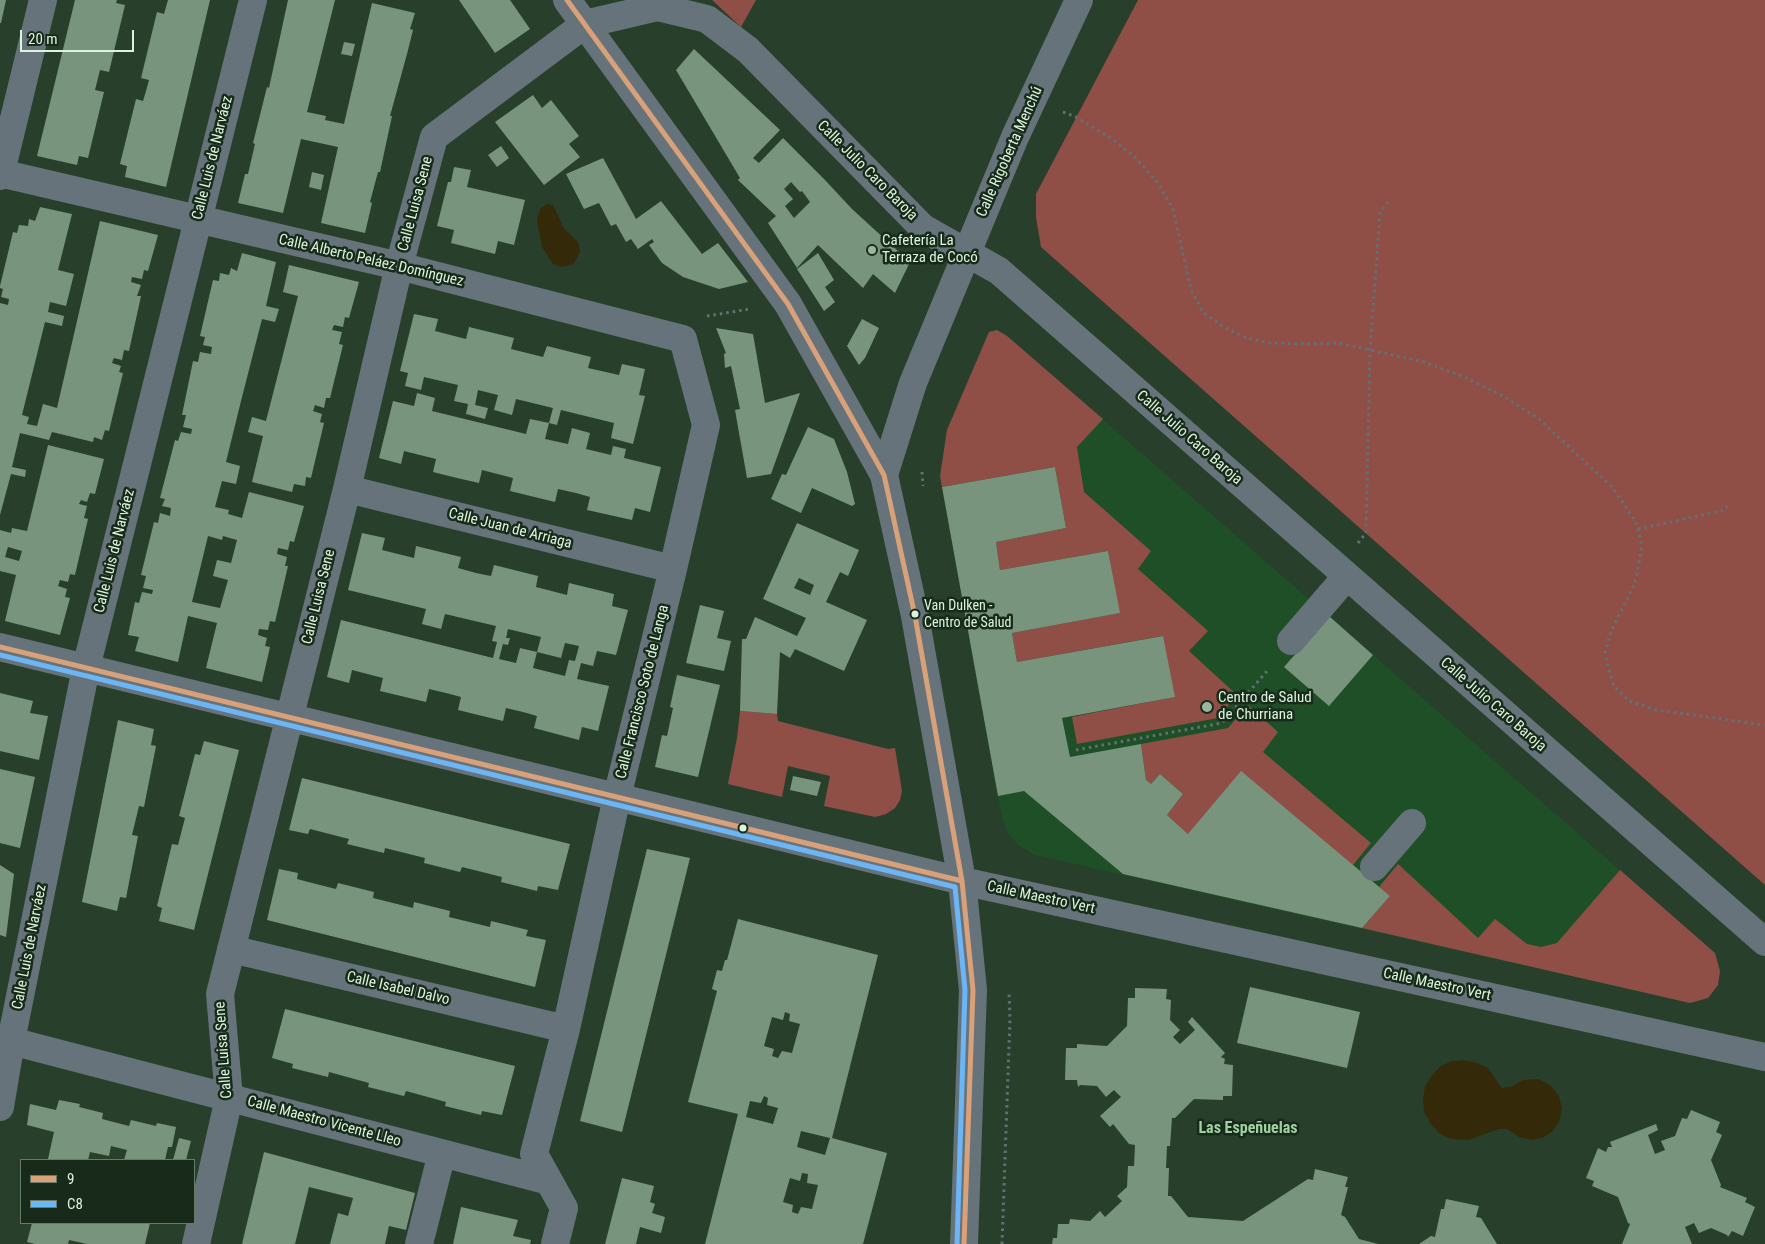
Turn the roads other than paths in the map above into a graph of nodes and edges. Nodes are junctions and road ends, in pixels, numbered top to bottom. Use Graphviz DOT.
graph roads {
  1 [pos="43,0"];
  2 [pos="253,0"];
  3 [pos="568,0"];
  4 [pos="1078,0"];
  5 [pos="585,24"];
  6 [pos="0,174"];
  7 [pos="198,219"];
  8 [pos="967,253"];
  9 [pos="399,266"];
  10 [pos="683,339"];
  11 [pos="884,475"];
  12 [pos="347,489"];
  13 [pos="673,569"];
  14 [pos="1343,573"];
  15 [pos="1291,641"];
  16 [pos="0,647"];
  17 [pos="86,668"];
  18 [pos="289,717"];
  19 [pos="617,797"];
  20 [pos="1412,824"];
  21 [pos="1374,866"];
  22 [pos="962,881"];
  23 [pos="1765,942"];
  24 [pos="231,949"];
  25 [pos="566,1029"];
  26 [pos="11,1041"];
  27 [pos="1765,1057"];
  28 [pos="229,1098"];
  29 [pos="0,1107"];
  30 [pos="442,1153"];
  31 [pos="549,1181"];
  32 [pos="196,1244"];
  33 [pos="420,1244"];
  34 [pos="555,1244"];
  35 [pos="964,1244"];
  1 -- 6 [label="street"];
  2 -- 7 [label="street, Calle Luis de Narváez"];
  3 -- 5 [label="street"];
  4 -- 8 [label="street, Calle Rigoberta Menchú"];
  5 -- 8 [label="street, Calle Julio Caro Baroja"];
  5 -- 9 [label="street, Calle Luisa Sene"];
  5 -- 11 [label="street"];
  6 -- 7 [label="street, Calle Alberto Peláez Domínguez"];
  7 -- 9 [label="street, Calle Alberto Peláez Domínguez"];
  7 -- 17 [label="street, Calle Luis de Narváez"];
  8 -- 11 [label="street, Calle Rigoberta Menchú"];
  8 -- 14 [label="street, Calle Julio Caro Baroja"];
  9 -- 10 [label="street, Calle Alberto Peláez Domínguez"];
  9 -- 12 [label="street, Calle Luisa Sene"];
  10 -- 13 [label="street, Calle Francisco Soto de Langa"];
  11 -- 22 [label="street"];
  12 -- 13 [label="street, Calle Juan de Arriaga"];
  12 -- 18 [label="street, Calle Luisa Sene"];
  13 -- 19 [label="street, Calle Francisco Soto de Langa"];
  14 -- 15 [label="street"];
  14 -- 23 [label="street, Calle Julio Caro Baroja"];
  16 -- 17 [label="street, Calle Maestro Vert"];
  17 -- 18 [label="street, Calle Maestro Vert"];
  17 -- 26 [label="street, Calle Luis de Narváez"];
  18 -- 19 [label="street, Calle Maestro Vert"];
  18 -- 24 [label="street, Calle Luisa Sene"];
  19 -- 22 [label="street, Calle Maestro Vert"];
  19 -- 25 [label="street, Calle Francisco Soto de Langa"];
  20 -- 21 [label="street"];
  22 -- 27 [label="street, Calle Maestro Vert"];
  22 -- 35 [label="street"];
  24 -- 25 [label="street, Calle Isabel Dalvo"];
  24 -- 28 [label="street, Calle Luisa Sene"];
  25 -- 31 [label="street, Calle Francisco Soto de Langa"];
  26 -- 28 [label="street, Calle Maestro Vicente Lleo"];
  26 -- 29 [label="street, Calle Luis de Narváez"];
  28 -- 30 [label="street, Calle Maestro Vicente Lleo"];
  28 -- 32 [label="street, Calle Luisa Sene"];
  30 -- 31 [label="street, Calle Maestro Vicente Lleo"];
  30 -- 33 [label="street"];
  31 -- 34 [label="street, Calle Francisco Soto de Langa"];
}
